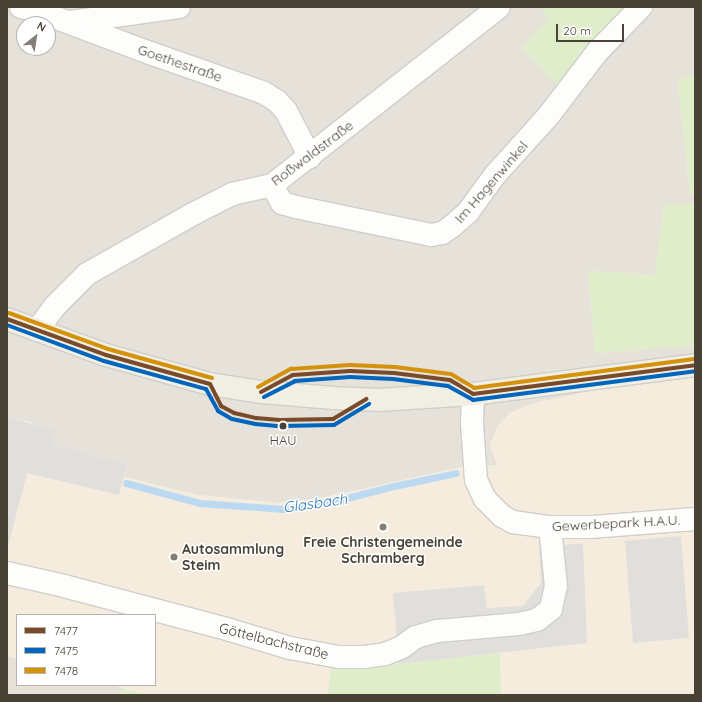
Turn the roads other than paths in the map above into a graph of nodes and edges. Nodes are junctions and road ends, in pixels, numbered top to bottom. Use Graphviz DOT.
graph roads {
  1 [pos="21,7"];
  2 [pos="179,7"];
  3 [pos="499,7"];
  4 [pos="641,7"];
  5 [pos="70,23"];
  6 [pos="310,157"];
  7 [pos="272,186"];
  8 [pos="7,319"];
  9 [pos="37,330"];
  10 [pos="695,365"];
  11 [pos="473,394"];
  12 [pos="695,519"];
  13 [pos="550,527"];
  14 [pos="7,573"];
  1 -- 5 [label="street, Goethestraße"];
  2 -- 5 [label="street"];
  3 -- 6 [label="street, Roßwaldstraße"];
  4 -- 7 [label="street, Im Hagenwinkel"];
  5 -- 6 [label="street, Goethestraße"];
  6 -- 7 [label="street, Roßwaldstraße"];
  7 -- 9 [label="street, Roßwaldstraße"];
  8 -- 9 [label="main road"];
  9 -- 11 [label="main road"];
  10 -- 11 [label="main road"];
  11 -- 13 [label="street, Gewerbepark H.A.U."];
  12 -- 13 [label="street, Gewerbepark H.A.U."];
  13 -- 14 [label="street, Göttelbachstraße"];
}
